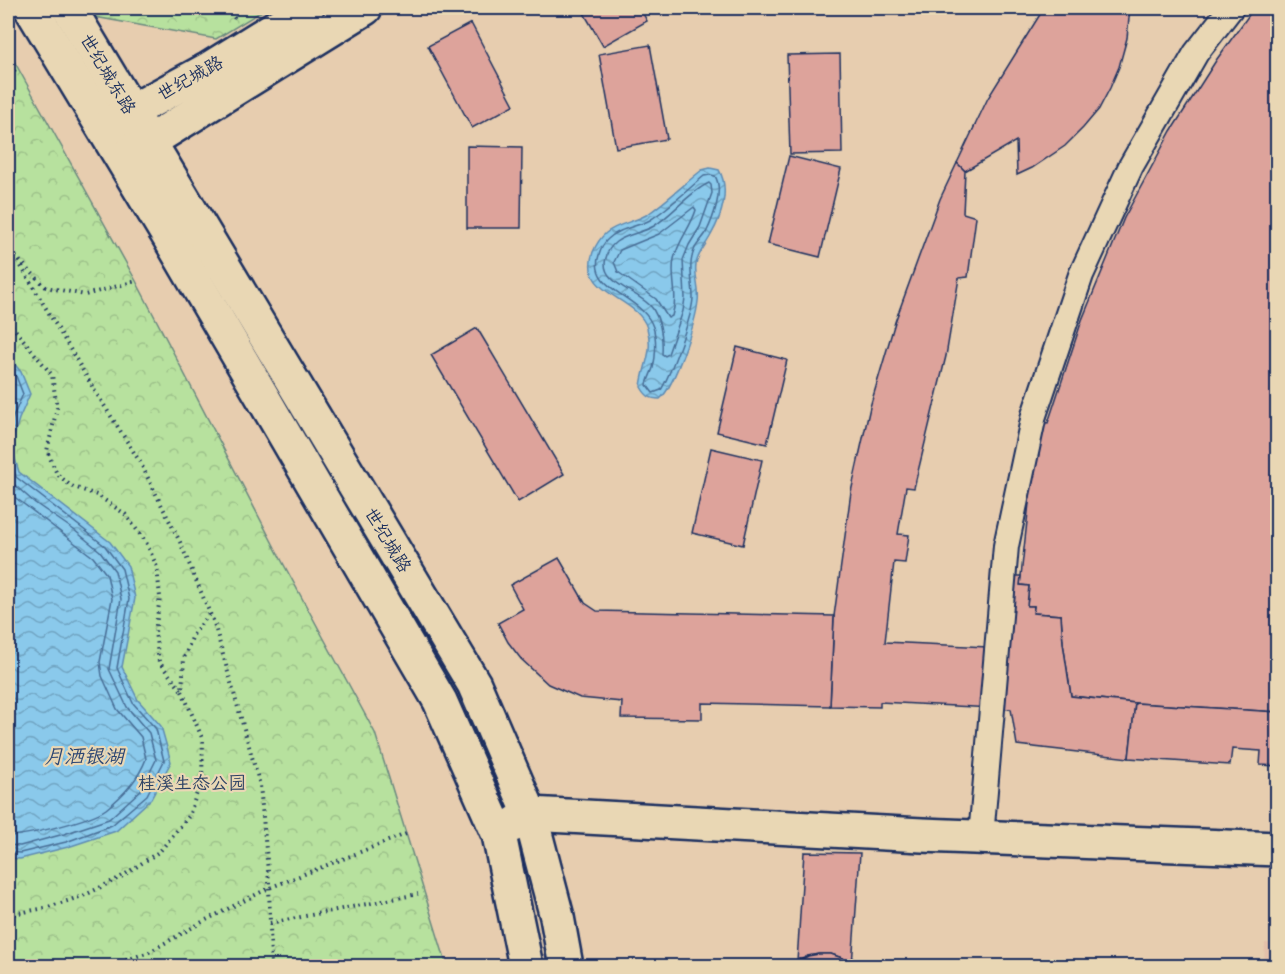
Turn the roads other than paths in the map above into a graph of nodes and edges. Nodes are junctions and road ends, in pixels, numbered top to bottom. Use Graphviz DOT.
graph roads {
  1 [pos="31,8"];
  2 [pos="69,8"];
  3 [pos="307,8"];
  4 [pos="365,8"];
  5 [pos="1231,8"];
  6 [pos="117,119"];
  7 [pos="135,150"];
  8 [pos="530,814"];
  9 [pos="499,835"];
  10 [pos="981,837"];
  11 [pos="1278,849"];
  12 [pos="526,966"];
  13 [pos="566,966"];
  1 -- 6 [label="main road, 世纪城东路"];
  2 -- 6 [label="main road, 世纪城东路"];
  3 -- 6 [label="main road, 世纪城路"];
  4 -- 7 [label="main road, 世纪城路"];
  5 -- 10 [label="street"];
  6 -- 7 [label="main road, 世纪城东路"];
  7 -- 8 [label="main road, 世纪城路"];
  7 -- 9 [label="main road, 世纪城路"];
  8 -- 9 [label="main road"];
  8 -- 10 [label="main road"];
  8 -- 13 [label="main road, 世纪城路"];
  9 -- 12 [label="main road, 世纪城路"];
  10 -- 11 [label="main road"];
}
